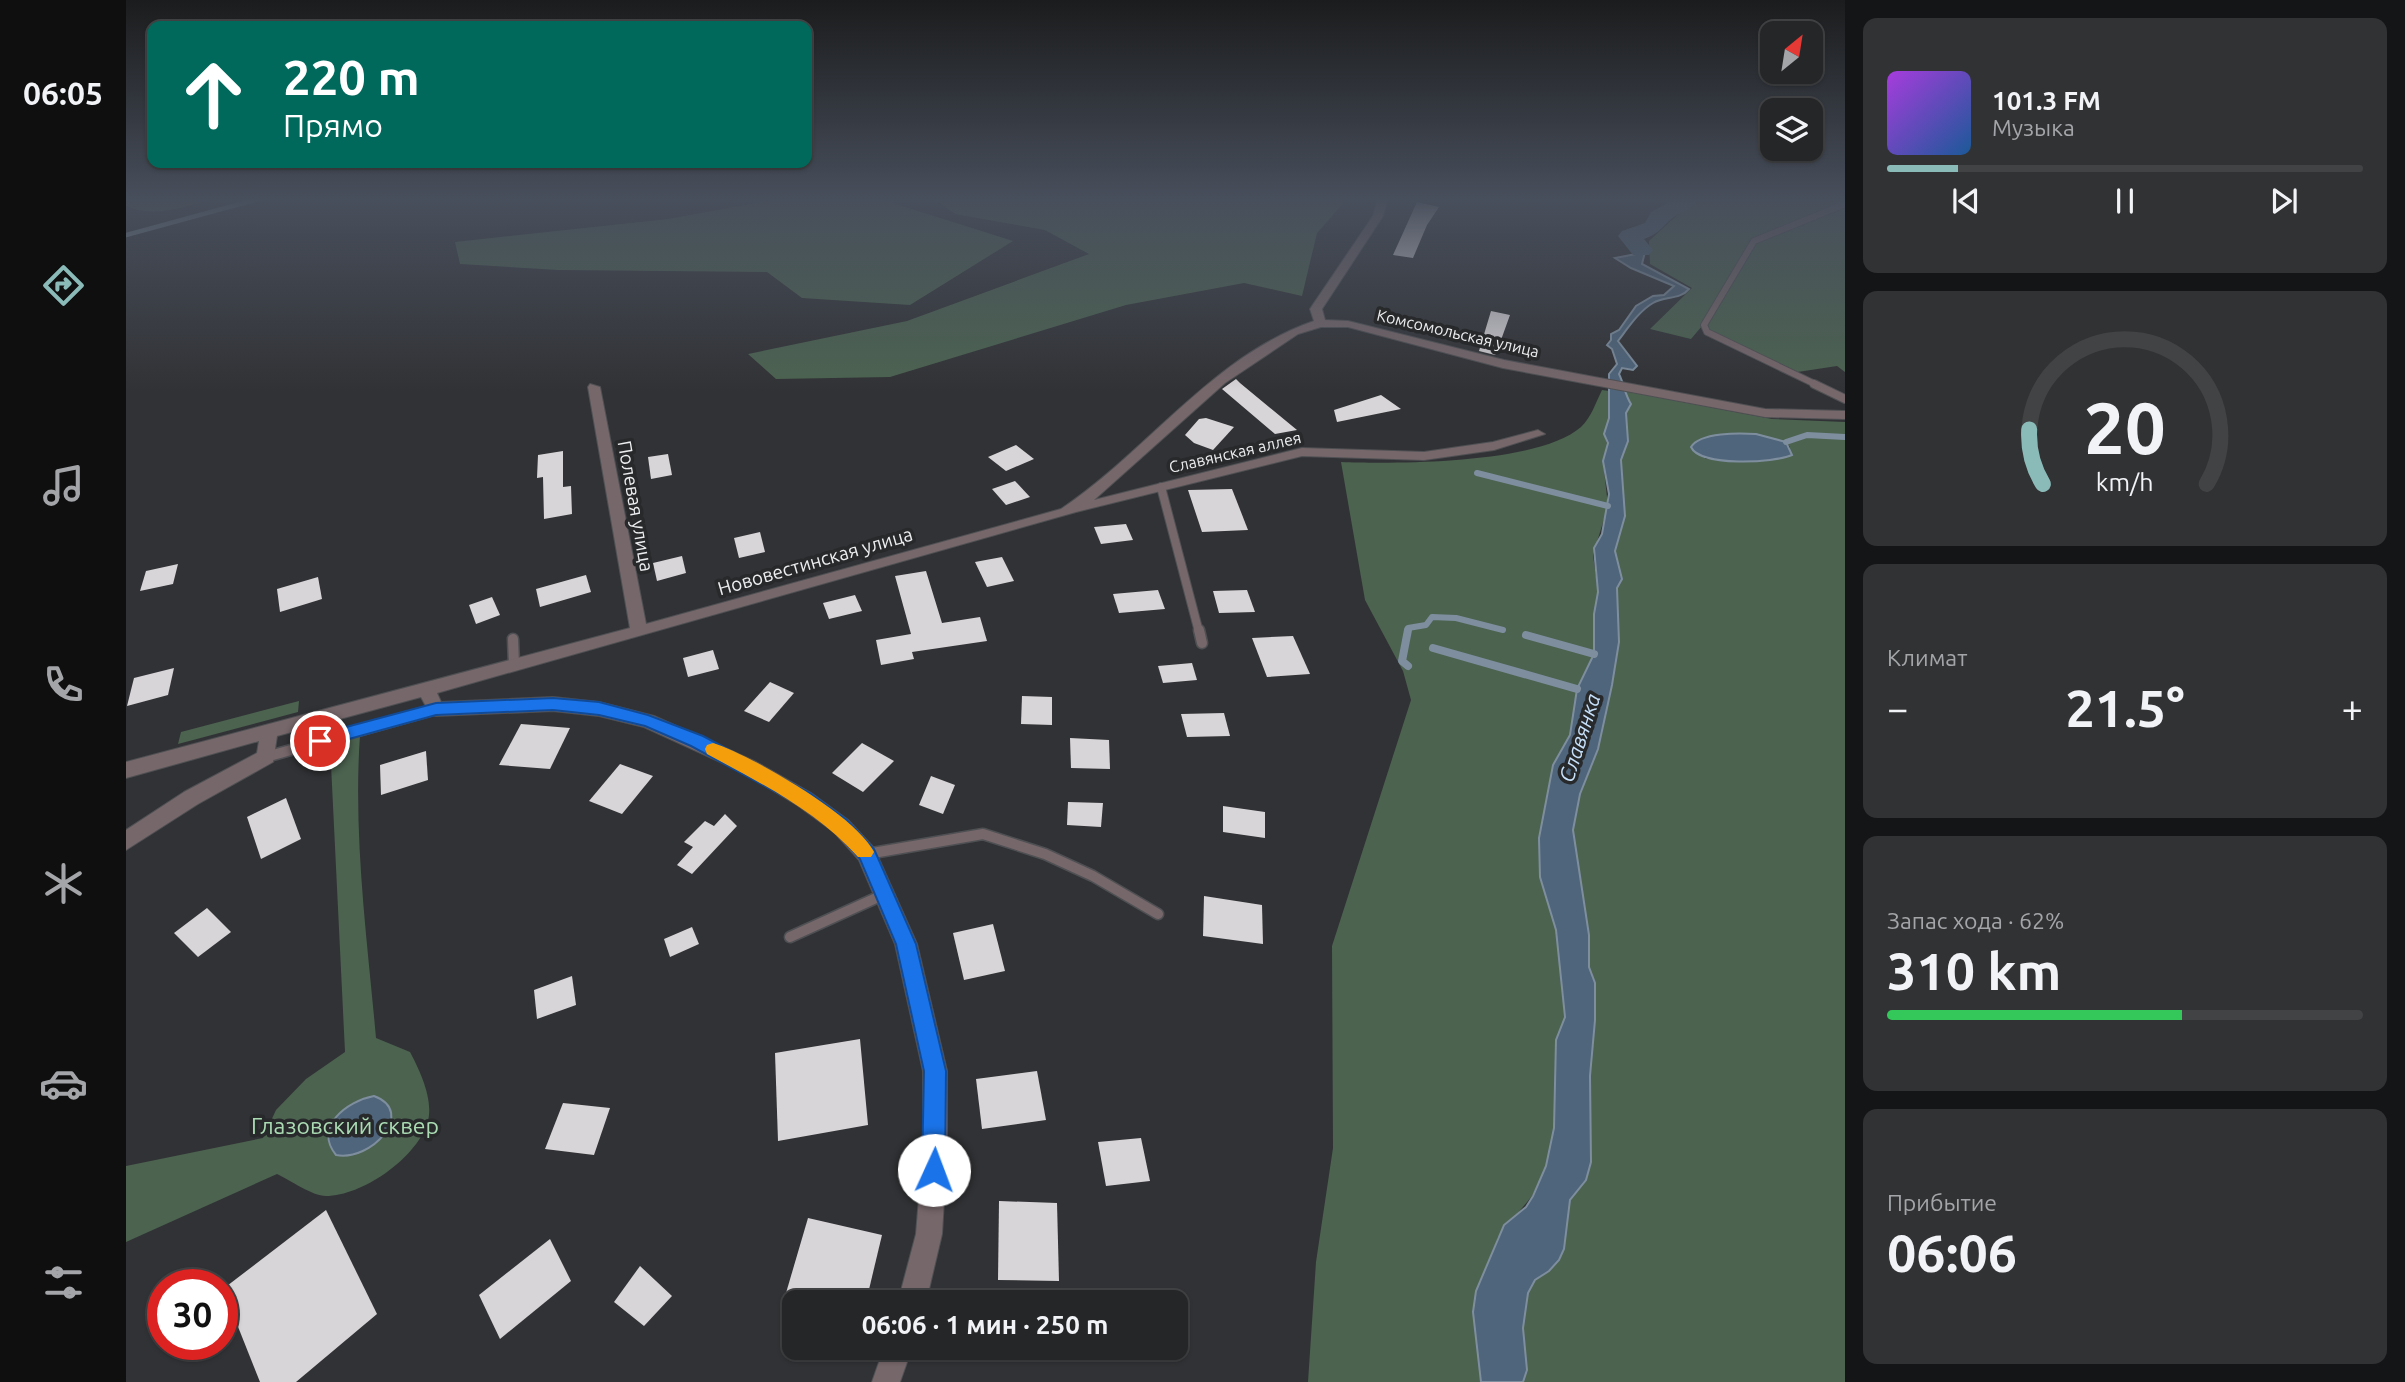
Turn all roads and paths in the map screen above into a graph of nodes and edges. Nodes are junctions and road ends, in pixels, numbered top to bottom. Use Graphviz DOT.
graph roads {
  1 [pos="1347,262"];
  2 [pos="1741,262"];
  3 [pos="1320,323"];
  4 [pos="594,387"];
  5 [pos="1845,399"];
  6 [pos="1845,415"];
  7 [pos="1538,434"];
  8 [pos="1161,488"];
  9 [pos="1066,512"];
  10 [pos="639,632"];
  11 [pos="513,639"];
  12 [pos="1202,643"];
  13 [pos="514,666"];
  14 [pos="426,689"];
  15 [pos="436,709"];
  16 [pos="269,731"];
  17 [pos="266,757"];
  18 [pos="126,770"];
  19 [pos="126,841"];
  20 [pos="867,854"];
  21 [pos="885,894"];
  22 [pos="1158,914"];
  23 [pos="790,937"];
  24 [pos="915,1290"];
  25 [pos="894,1360"];
  26 [pos="886,1382"];
  1 -- 3 [label="street"];
  2 -- 5 [label="lane"];
  3 -- 6 [label="street, Комсомольская улица"];
  3 -- 9 [label="street, Нововестинская улица"];
  4 -- 10 [label="street, Полевая улица"];
  7 -- 8 [label="street, Славянская аллея"];
  8 -- 9 [label="street, Славянская аллея"];
  8 -- 12 [label="lane"];
  9 -- 10 [label="street, Нововестинская улица"];
  10 -- 13 [label="street, Нововестинская улица"];
  11 -- 13 [label="lane"];
  13 -- 14 [label="street, Нововестинская улица"];
  14 -- 15 [label="street"];
  14 -- 16 [label="street, Нововестинская улица"];
  15 -- 17 [label="lane"];
  15 -- 20 [label="street"];
  16 -- 17 [label="street"];
  16 -- 18 [label="street, Нововестинская улица"];
  17 -- 19 [label="street"];
  20 -- 21 [label="street"];
  20 -- 22 [label="lane"];
  21 -- 23 [label="lane"];
  21 -- 24 [label="street"];
  25 -- 26 [label="street"];
}
